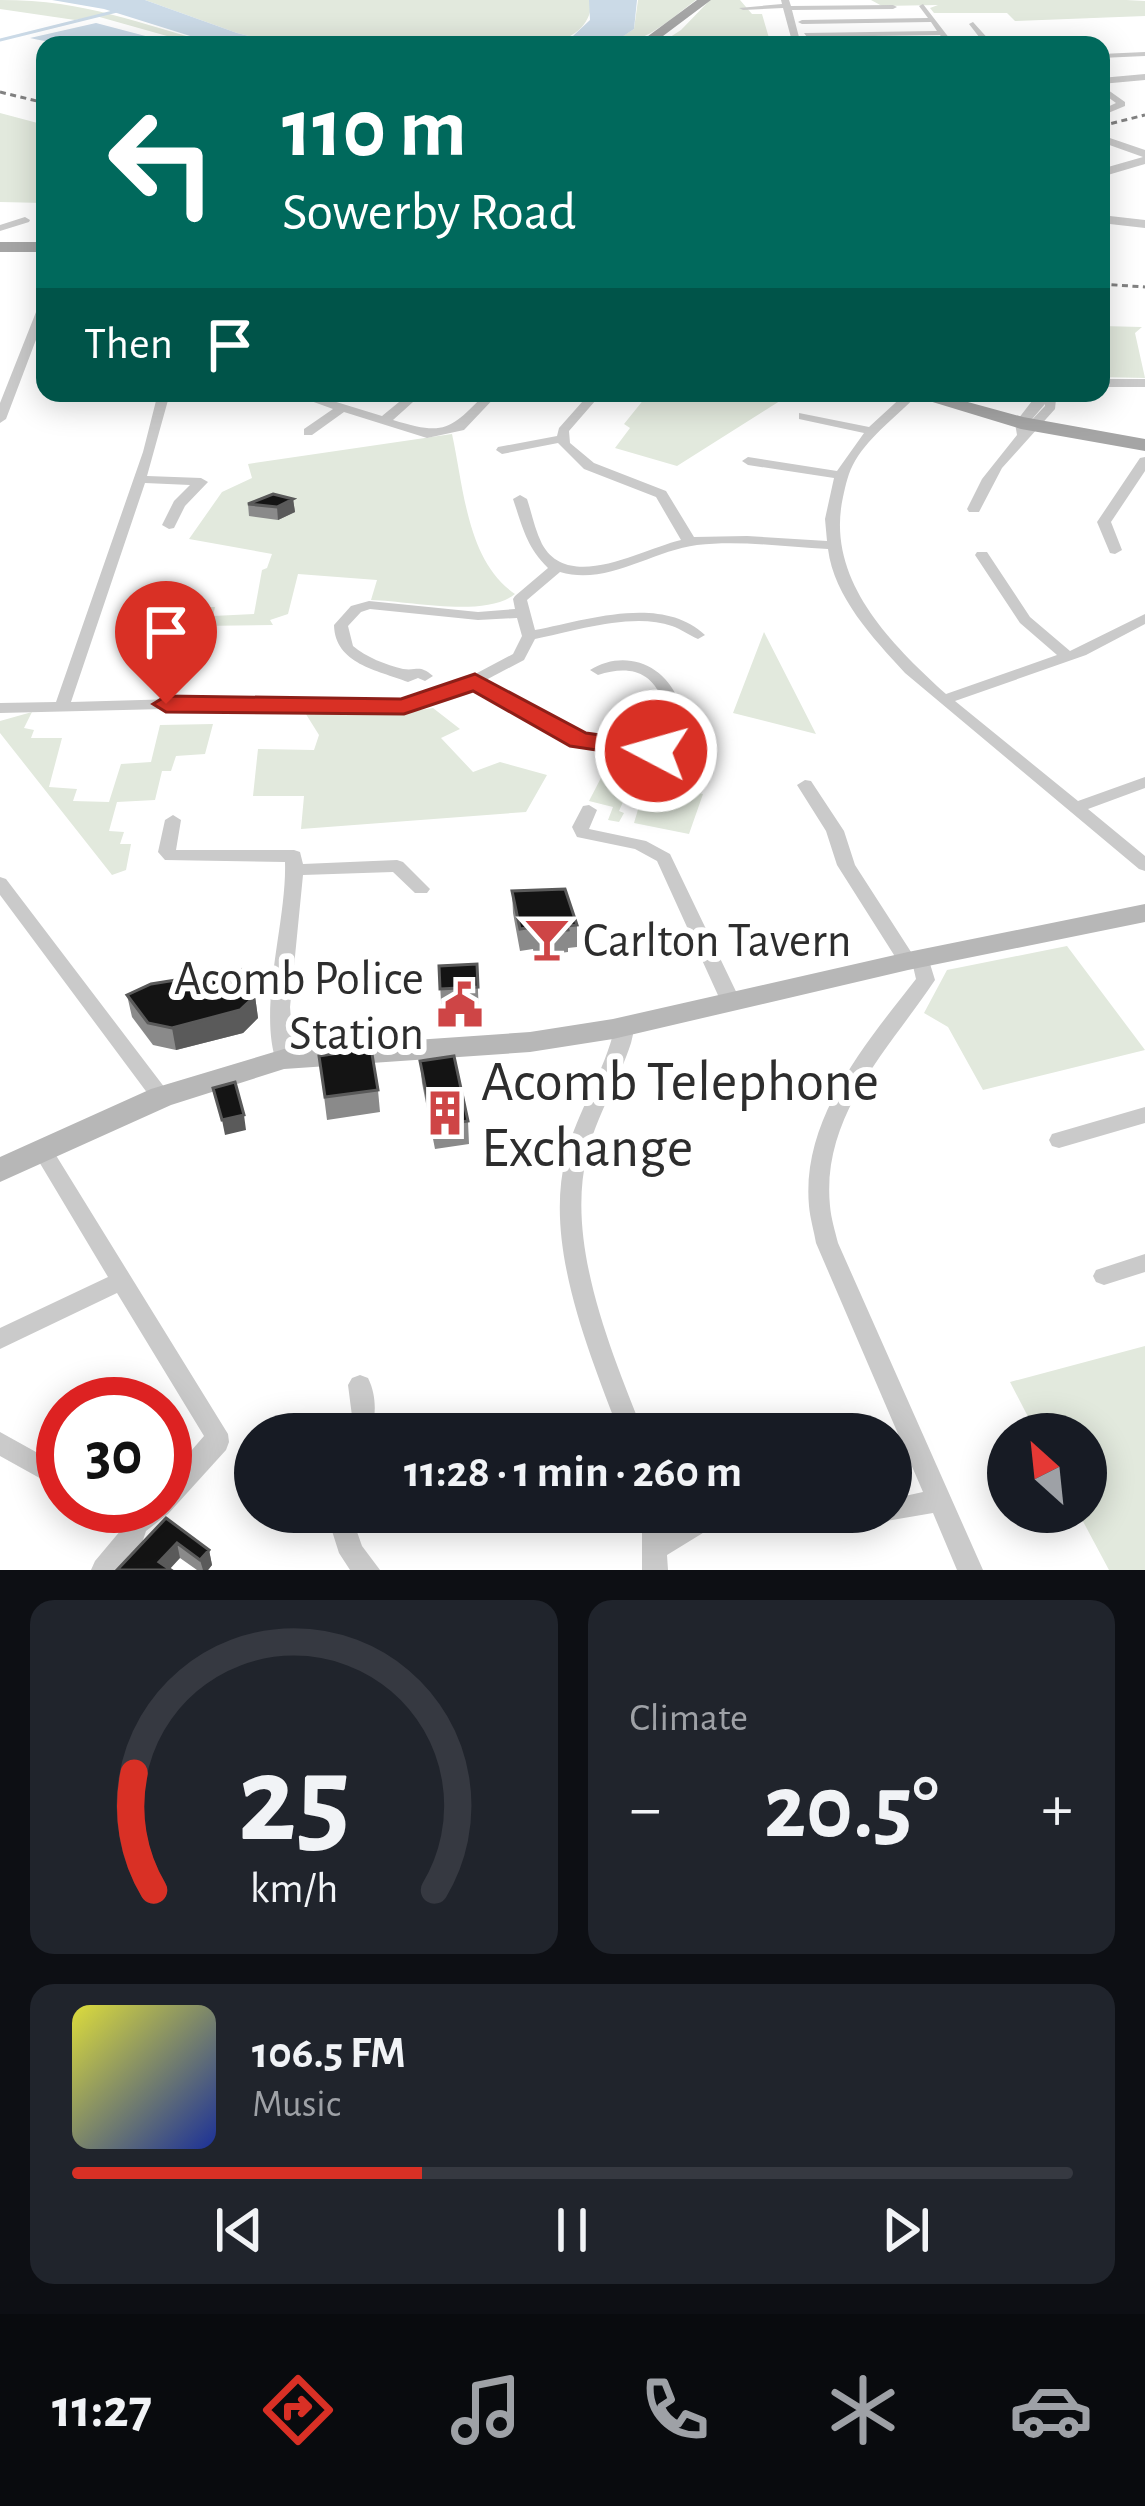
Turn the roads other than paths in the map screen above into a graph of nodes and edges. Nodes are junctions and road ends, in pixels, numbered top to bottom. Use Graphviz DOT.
graph roads {
  1 [pos="705,0"];
  2 [pos="786,5"];
  3 [pos="893,7"];
  4 [pos="910,7"];
  5 [pos="742,8"];
  6 [pos="932,20"];
  7 [pos="802,22"];
  8 [pos="974,24"];
  9 [pos="942,33"];
  10 [pos="807,35"];
  11 [pos="656,36"];
  12 [pos="795,36"];
  13 [pos="944,36"];
  14 [pos="983,36"];
  15 [pos="1145,54"];
  16 [pos="1110,59"];
  17 [pos="1110,68"];
  18 [pos="1145,77"];
  19 [pos="1119,78"];
  20 [pos="1110,82"];
  21 [pos="1110,142"];
  22 [pos="1145,157"];
  23 [pos="1110,170"];
  24 [pos="25,220"];
  25 [pos="1110,220"];
  26 [pos="1145,224"];
  27 [pos="0,227"];
  28 [pos="0,247"];
  29 [pos="36,247"];
  30 [pos="36,325"];
  31 [pos="1110,383"];
  32 [pos="1145,383"];
  33 [pos="161,402"];
  34 [pos="320,402"];
  35 [pos="406,402"];
  36 [pos="481,402"];
  37 [pos="589,402"];
  38 [pos="903,402"];
  39 [pos="950,402"];
  40 [pos="1052,402"];
  41 [pos="340,409"];
  42 [pos="803,416"];
  43 [pos="0,419"];
  44 [pos="383,422"];
  45 [pos="1029,423"];
  46 [pos="871,431"];
  47 [pos="308,432"];
  48 [pos="561,439"];
  49 [pos="1145,445"];
  50 [pos="502,450"];
  51 [pos="748,461"];
  52 [pos="1145,461"];
  53 [pos="842,475"];
  54 [pos="140,479"];
  55 [pos="520,499"];
  56 [pos="974,509"];
  57 [pos="169,525"];
  58 [pos="689,542"];
  59 [pos="834,544"];
  60 [pos="1115,550"];
  61 [pos="982,555"];
  62 [pos="559,567"];
  63 [pos="520,613"];
  64 [pos="1145,618"];
  65 [pos="698,635"];
  66 [pos="529,636"];
  67 [pos="1068,657"];
  68 [pos="598,670"];
  69 [pos="425,676"];
  70 [pos="475,682"];
  71 [pos="944,700"];
  72 [pos="62,706"];
  73 [pos="0,708"];
  74 [pos="1145,782"];
  75 [pos="805,785"];
  76 [pos="1076,808"];
  77 [pos="589,810"];
  78 [pos="173,820"];
  79 [pos="294,863"];
  80 [pos="1145,865"];
  81 [pos="0,883"];
  82 [pos="421,890"];
  83 [pos="1145,914"];
  84 [pos="914,960"];
  85 [pos="732,1004"];
  86 [pos="625,1027"];
  87 [pos="284,1059"];
  88 [pos="161,1097"];
  89 [pos="1145,1115"];
  90 [pos="1059,1140"];
  91 [pos="42,1150"];
  92 [pos="0,1169"];
  93 [pos="1145,1263"];
  94 [pos="1104,1276"];
  95 [pos="122,1280"];
  96 [pos="0,1340"];
  97 [pos="181,1377"];
  98 [pos="360,1385"];
  99 [pos="192,1395"];
  100 [pos="364,1413"];
  101 [pos="625,1413"];
  102 [pos="2,1448"];
  103 [pos="36,1466"];
  104 [pos="192,1469"];
  105 [pos="939,1500"];
  106 [pos="912,1506"];
  107 [pos="133,1533"];
  108 [pos="345,1533"];
  109 [pos="689,1533"];
  110 [pos="656,1559"];
  111 [pos="104,1570"];
  112 [pos="367,1570"];
  113 [pos="970,1570"];
  1 -- 11 [label="main road"];
  2 -- 3 [label="street"];
  2 -- 5 [label="street"];
  2 -- 12 [label="street"];
  4 -- 6 [label="street"];
  6 -- 7 [label="street"];
  6 -- 9 [label="street"];
  8 -- 14 [label="street"];
  9 -- 10 [label="street"];
  9 -- 13 [label="street"];
  15 -- 16 [label="street"];
  17 -- 19 [label="street"];
  18 -- 19 [label="street"];
  19 -- 20 [label="street"];
  21 -- 22 [label="street"];
  22 -- 23 [label="street"];
  24 -- 27 [label="street"];
  25 -- 26 [label="street"];
  28 -- 29 [label="main road"];
  30 -- 43 [label="street"];
  31 -- 32 [label="street"];
  33 -- 54 [label="street"];
  34 -- 41 [label="street"];
  35 -- 44 [label="street"];
  36 -- 44 [label="street"];
  37 -- 48 [label="street"];
  38 -- 46 [label="street"];
  39 -- 45 [label="main road"];
  40 -- 45 [label="street"];
  41 -- 44 [label="street"];
  41 -- 47 [label="street"];
  42 -- 46 [label="street"];
  45 -- 49 [label="main road"];
  45 -- 56 [label="street"];
  46 -- 53 [label="street"];
  48 -- 50 [label="street"];
  48 -- 58 [label="street"];
  51 -- 53 [label="street"];
  52 -- 60 [label="street"];
  53 -- 59 [label="street"];
  54 -- 57 [label="street"];
  54 -- 72 [label="street"];
  55 -- 62 [label="street"];
  58 -- 59 [label="street"];
  58 -- 62 [label="street"];
  59 -- 71 [label="street"];
  61 -- 67 [label="street"];
  62 -- 63 [label="street"];
  63 -- 66 [label="street"];
  63 -- 69 [label="street"];
  64 -- 67 [label="street"];
  65 -- 66 [label="street"];
  66 -- 70 [label="street"];
  67 -- 71 [label="street"];
  68 -- 70 [label="street"];
  70 -- 72 [label="street"];
  71 -- 76 [label="street"];
  72 -- 73 [label="street"];
  74 -- 76 [label="street"];
  75 -- 84 [label="street"];
  76 -- 80 [label="street"];
  77 -- 85 [label="street"];
  78 -- 79 [label="street"];
  79 -- 82 [label="street"];
  79 -- 87 [label="street"];
  81 -- 88 [label="street"];
  83 -- 84 [label="main road"];
  84 -- 85 [label="main road"];
  84 -- 105 [label="street"];
  85 -- 86 [label="main road"];
  86 -- 87 [label="main road"];
  86 -- 101 [label="street"];
  87 -- 88 [label="main road"];
  88 -- 91 [label="main road"];
  89 -- 90 [label="street"];
  91 -- 92 [label="main road"];
  91 -- 95 [label="street"];
  93 -- 94 [label="street"];
  95 -- 96 [label="street"];
  95 -- 97 [label="street"];
  98 -- 100 [label="street"];
  99 -- 104 [label="street"];
  102 -- 103 [label="street"];
  105 -- 106 [label="street"];
  105 -- 113 [label="street"];
  107 -- 111 [label="street"];
  108 -- 112 [label="street"];
  109 -- 110 [label="street"];
}
